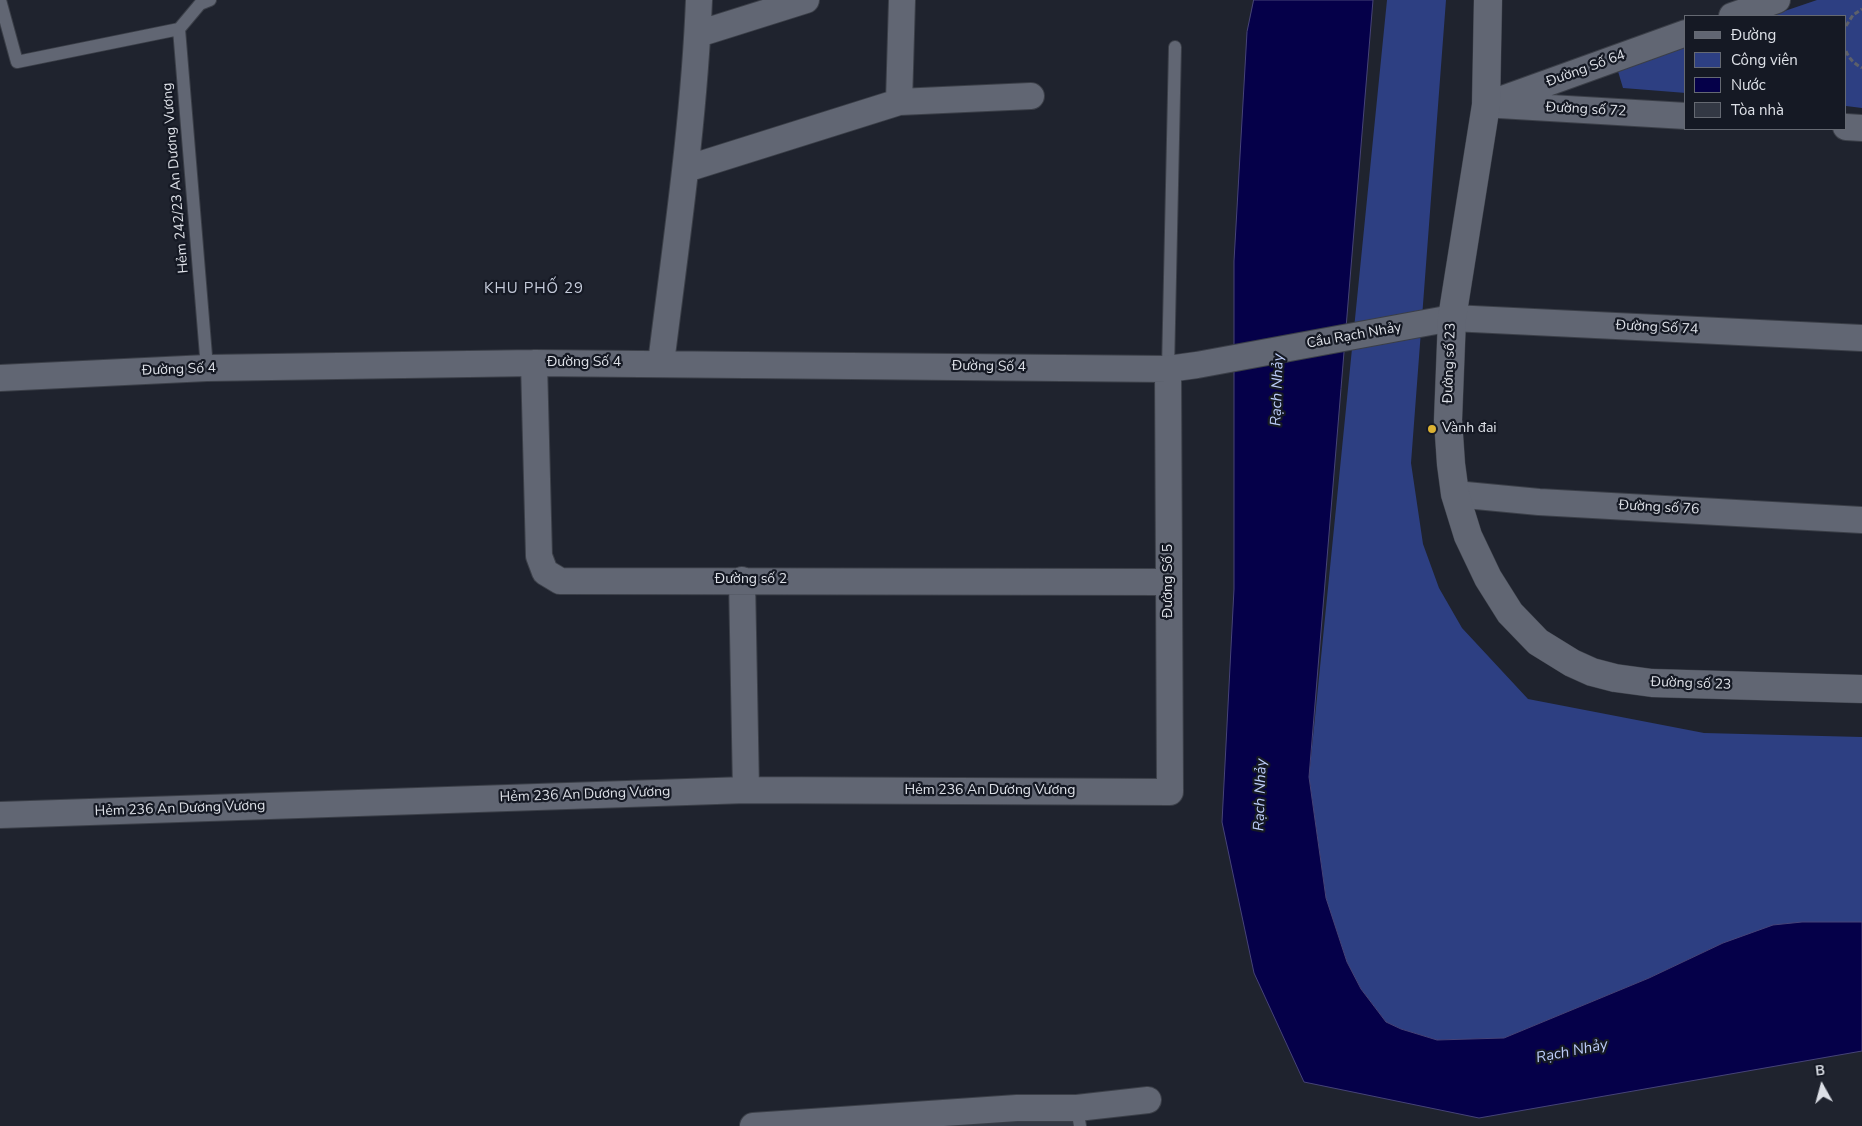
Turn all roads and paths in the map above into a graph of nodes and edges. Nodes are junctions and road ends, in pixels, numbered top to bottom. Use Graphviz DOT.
graph roads {
  1 [pos="0,0"];
  2 [pos="210,0"];
  3 [pos="699,0"];
  4 [pos="806,0"];
  5 [pos="902,0"];
  6 [pos="1488,0"];
  7 [pos="1777,0"];
  8 [pos="1862,9"];
  9 [pos="1735,15"];
  10 [pos="1847,24"];
  11 [pos="178,29"];
  12 [pos="698,34"];
  13 [pos="1684,34"];
  14 [pos="1175,47"];
  15 [pos="1847,54"];
  16 [pos="1862,68"];
  17 [pos="1031,96"];
  18 [pos="899,102"];
  19 [pos="1486,105"];
  20 [pos="1684,116"];
  21 [pos="1847,127"];
  22 [pos="1862,128"];
  23 [pos="686,169"];
  24 [pos="1452,318"];
  25 [pos="1862,338"];
  26 [pos="534,363"];
  27 [pos="660,364"];
  28 [pos="207,368"];
  29 [pos="1168,369"];
  30 [pos="0,378"];
  31 [pos="1455,494"];
  32 [pos="1862,520"];
  33 [pos="742,580"];
  34 [pos="1169,582"];
  35 [pos="1862,689"];
  36 [pos="746,790"];
  37 [pos="1170,792"];
  38 [pos="0,815"];
  39 [pos="1148,1100"];
  40 [pos="1079,1117"];
  41 [pos="753,1126"];
  1 -- 11 [label="lane"];
  2 -- 11 [label="lane"];
  3 -- 12 [label="street"];
  4 -- 12 [label="street"];
  5 -- 18 [label="street"];
  6 -- 19 [label="street, Đường số 23"];
  7 -- 9 [label="street"];
  8 -- 10 [label="path"];
  11 -- 28 [label="lane, Hẻm 242/23 An Dương Vương"];
  12 -- 23 [label="street"];
  13 -- 19 [label="street, Đường Số 64"];
  14 -- 29 [label="lane"];
  15 -- 16 [label="path"];
  17 -- 18 [label="street"];
  18 -- 23 [label="street"];
  19 -- 20 [label="street, Đường số 72"];
  19 -- 24 [label="street, Đường số 23"];
  21 -- 22 [label="street"];
  23 -- 27 [label="street"];
  24 -- 25 [label="street, Đường Số 74"];
  24 -- 29 [label="street, Cầu Rạch Nhảy"];
  24 -- 31 [label="street, Đường số 23"];
  26 -- 27 [label="street, Đường Số 4"];
  26 -- 28 [label="street, Đường Số 4"];
  26 -- 33 [label="street, Đường số 2"];
  27 -- 29 [label="street, Đường Số 4"];
  28 -- 30 [label="street, Đường Số 4"];
  29 -- 34 [label="street, Đường Số 5"];
  31 -- 32 [label="street, Đường số 76"];
  31 -- 35 [label="street, Đường số 23"];
  33 -- 34 [label="street, Đường số 2"];
  33 -- 36 [label="street"];
  34 -- 37 [label="street, Đường Số 5"];
  36 -- 37 [label="street, Hẻm 236 An Dương Vương"];
  36 -- 38 [label="street, Hẻm 236 An Dương Vương"];
  39 -- 40 [label="street"];
  40 -- 41 [label="street"];
}
